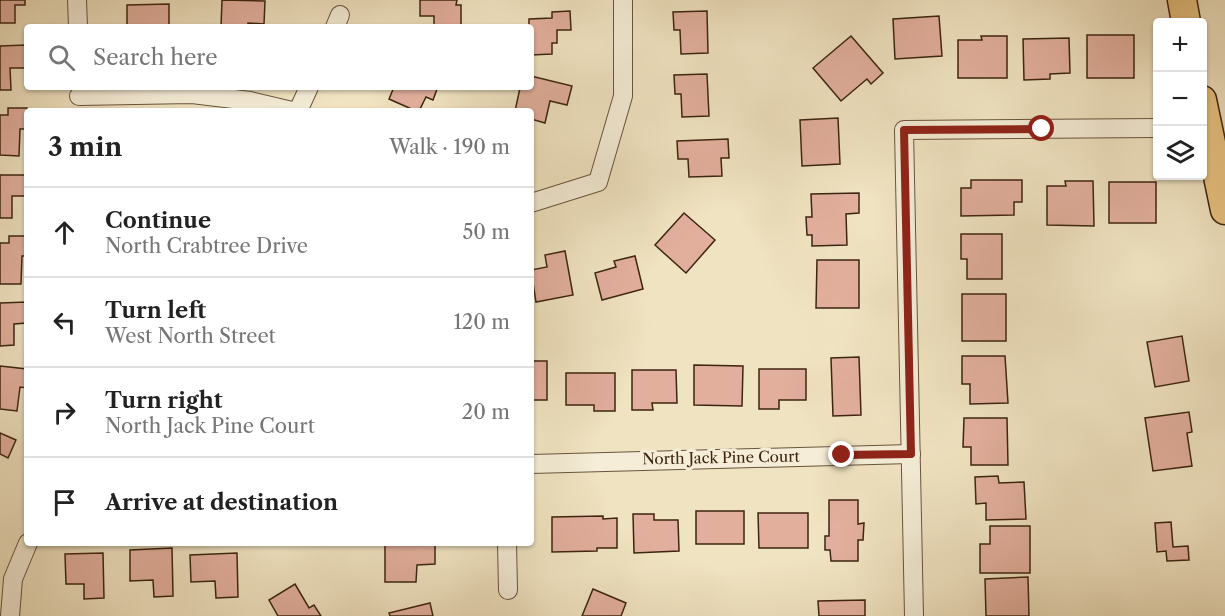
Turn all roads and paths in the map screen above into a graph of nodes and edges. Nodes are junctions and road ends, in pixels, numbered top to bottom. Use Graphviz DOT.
graph roads {
  1 [pos="78,0"];
  2 [pos="623,0"];
  3 [pos="1182,0"];
  4 [pos="1185,18"];
  5 [pos="78,24"];
  6 [pos="308,90"];
  7 [pos="79,98"];
  8 [pos="279,108"];
  9 [pos="299,108"];
  10 [pos="1153,128"];
  11 [pos="1207,136"];
  12 [pos="534,202"];
  13 [pos="1225,210"];
  14 [pos="911,454"];
  15 [pos="534,464"];
  16 [pos="27,546"];
  17 [pos="507,546"];
  18 [pos="508,590"];
  19 [pos="10,616"];
  20 [pos="914,616"];
  1 -- 5 [label="street"];
  2 -- 12 [label="street"];
  3 -- 4 [label="main road"];
  6 -- 9 [label="street"];
  7 -- 8 [label="street"];
  10 -- 14 [label="street"];
  11 -- 13 [label="main road"];
  14 -- 15 [label="street, North Jack Pine Court"];
  14 -- 20 [label="street"];
  16 -- 19 [label="street"];
  17 -- 18 [label="street"];
}
